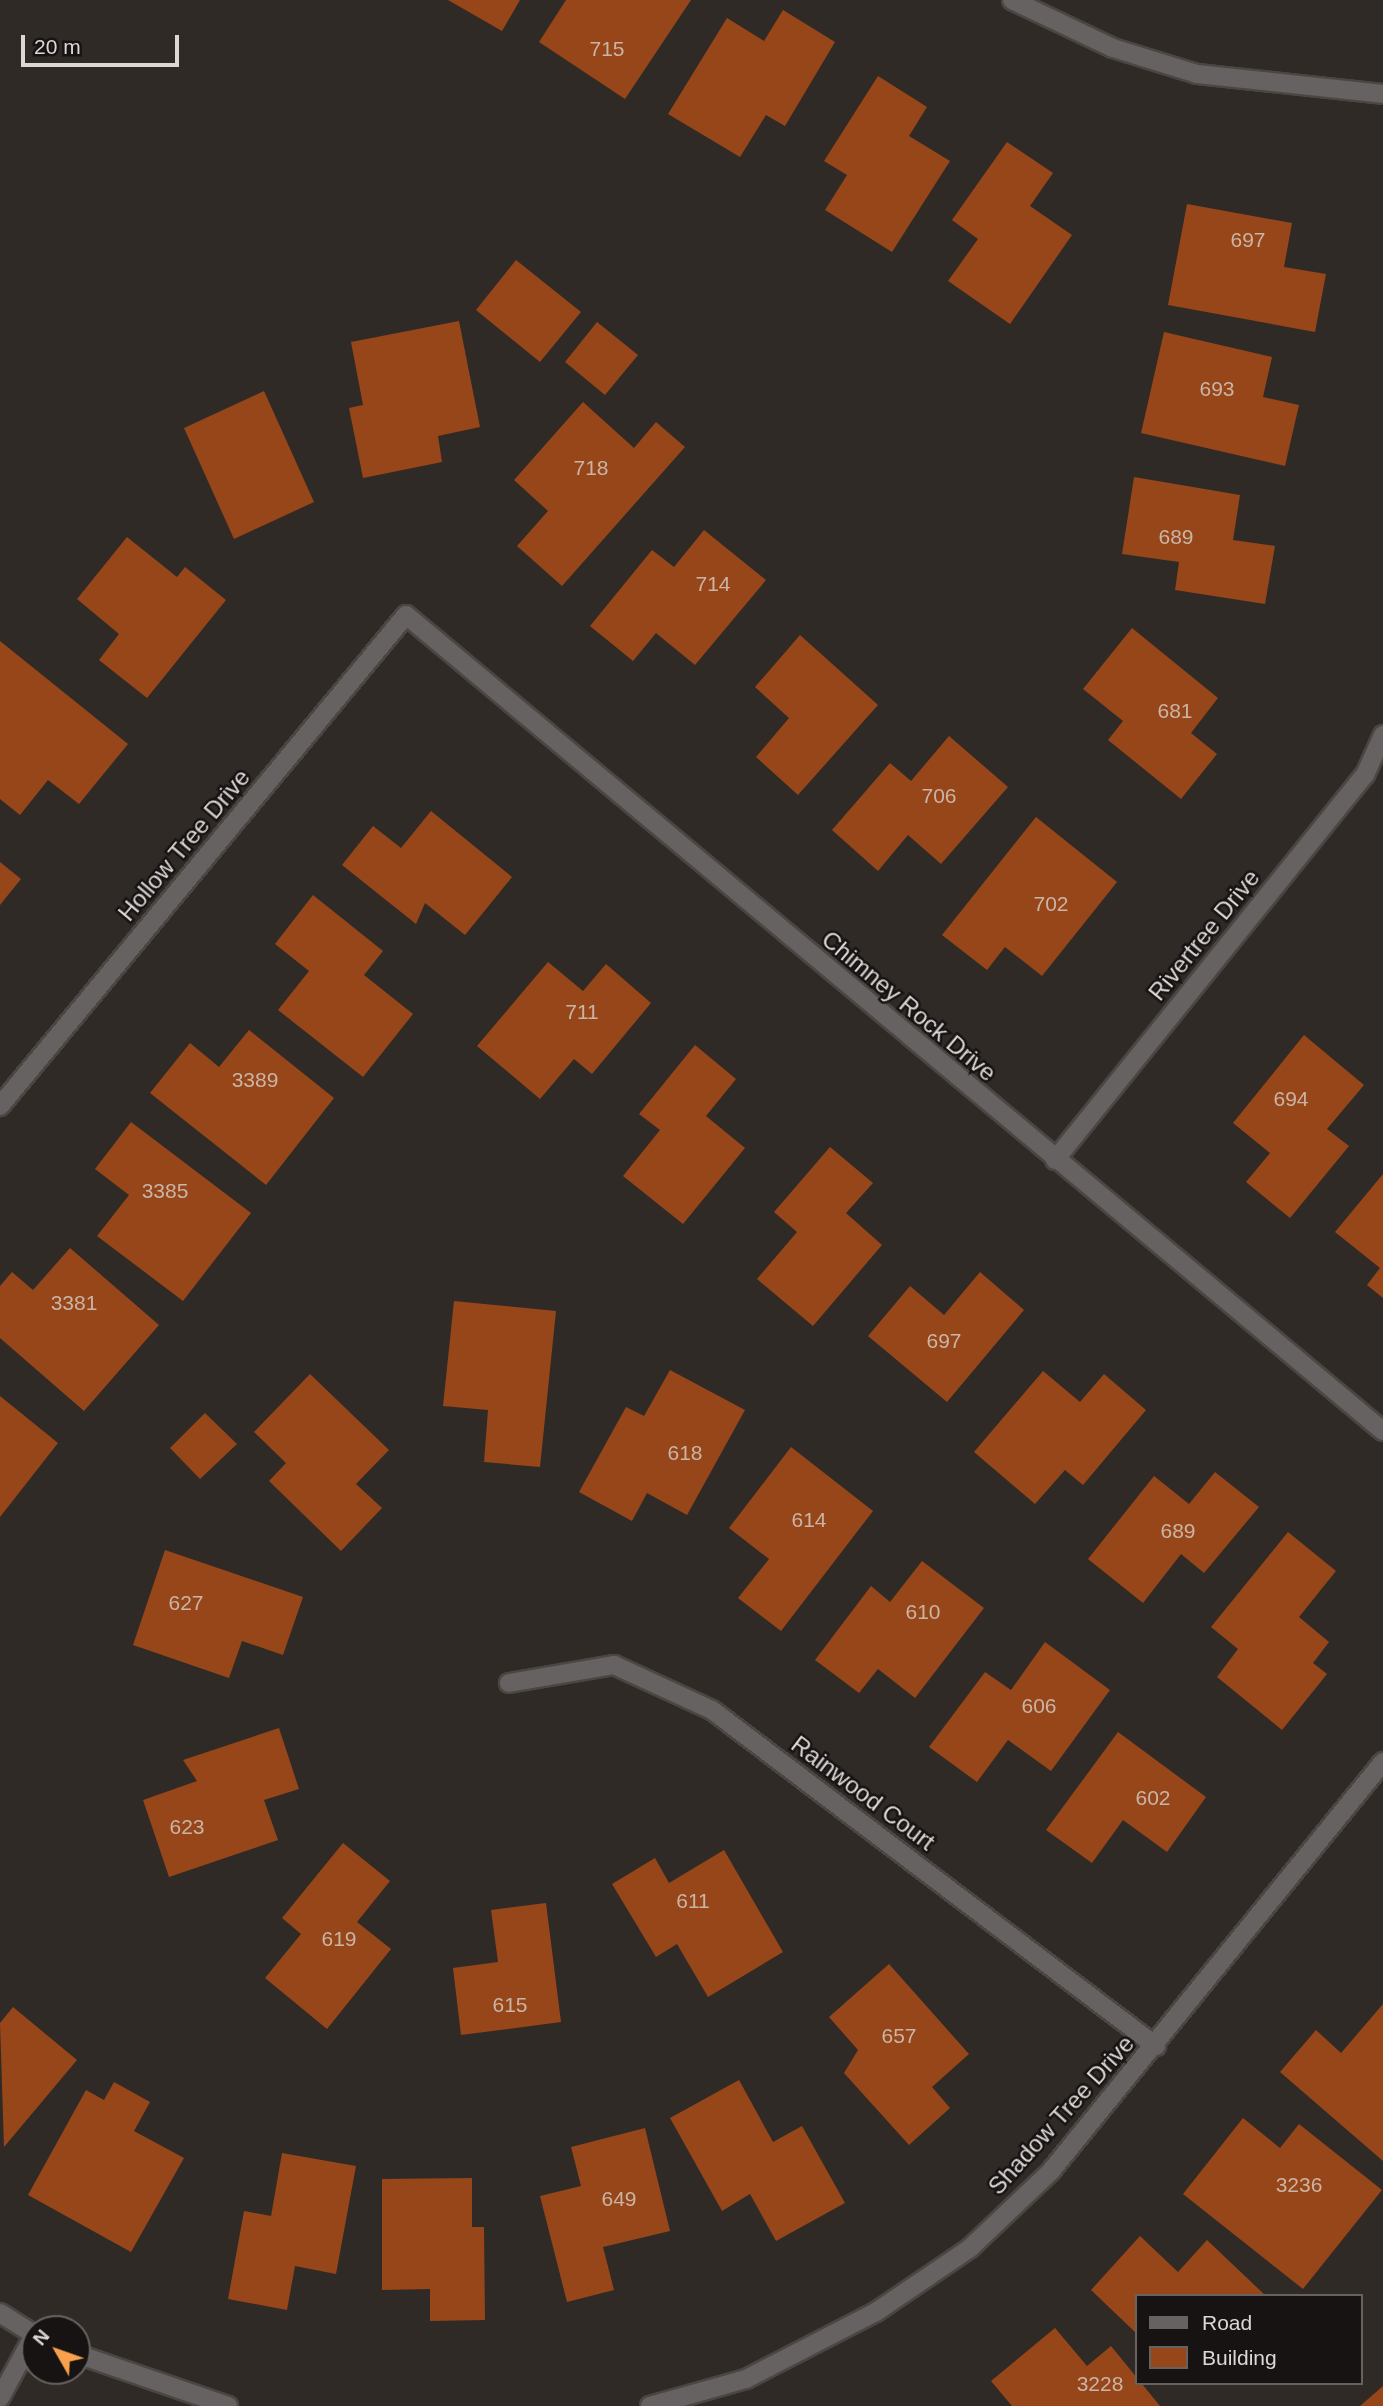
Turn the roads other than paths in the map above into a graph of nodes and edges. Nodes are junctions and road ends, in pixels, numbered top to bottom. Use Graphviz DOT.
graph roads {
  1 [pos="1012,0"];
  2 [pos="1383,94"];
  3 [pos="406,615"];
  4 [pos="1383,735"];
  5 [pos="0,1105"];
  6 [pos="1055,1160"];
  7 [pos="1383,1431"];
  8 [pos="509,1683"];
  9 [pos="1383,1762"];
  10 [pos="1156,2046"];
  11 [pos="0,2314"];
  12 [pos="21,2327"];
  13 [pos="91,2359"];
  14 [pos="21,2360"];
  15 [pos="0,2398"];
  16 [pos="228,2406"];
  17 [pos="650,2406"];
  1 -- 2 [label="street"];
  3 -- 5 [label="street, Hollow Tree Drive"];
  3 -- 6 [label="street, Chimney Rock Drive"];
  4 -- 6 [label="street, Rivertree Drive"];
  6 -- 7 [label="street, Chimney Rock Drive"];
  8 -- 10 [label="street, Rainwood Court"];
  9 -- 10 [label="street, Shadow Tree Drive"];
  10 -- 17 [label="street, Shadow Tree Drive"];
  11 -- 12 [label="street"];
  13 -- 16 [label="street"];
  14 -- 15 [label="street"];
}
